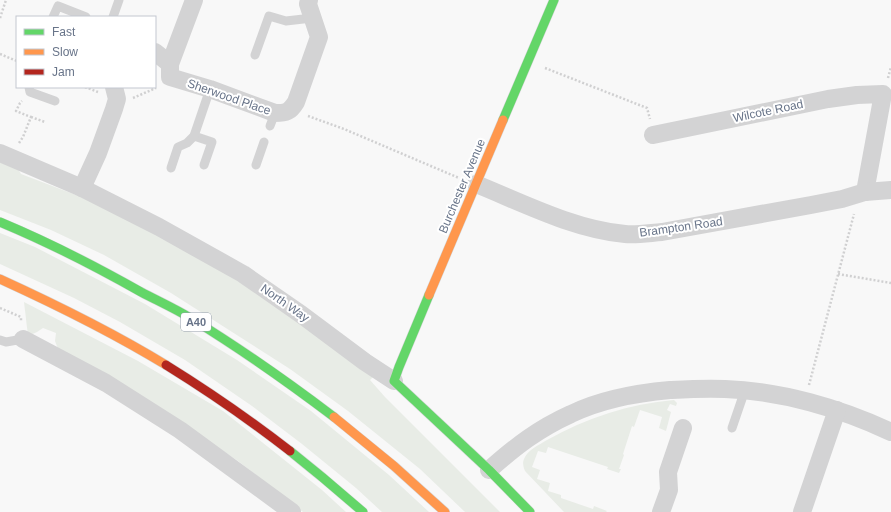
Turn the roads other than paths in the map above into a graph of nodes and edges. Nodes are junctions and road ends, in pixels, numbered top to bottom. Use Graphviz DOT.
graph roads {
  1 [pos="119,0"];
  2 [pos="194,0"];
  3 [pos="309,0"];
  4 [pos="554,0"];
  5 [pos="54,16"];
  6 [pos="83,16"];
  7 [pos="113,16"];
  8 [pos="312,18"];
  9 [pos="156,53"];
  10 [pos="254,55"];
  11 [pos="170,70"];
  12 [pos="30,88"];
  13 [pos="210,90"];
  14 [pos="116,93"];
  15 [pos="887,93"];
  16 [pos="55,101"];
  17 [pos="653,135"];
  18 [pos="194,136"];
  19 [pos="264,142"];
  20 [pos="0,153"];
  21 [pos="204,164"];
  22 [pos="256,166"];
  23 [pos="171,168"];
  24 [pos="476,184"];
  25 [pos="82,188"];
  26 [pos="891,190"];
  27 [pos="865,192"];
  28 [pos="0,222"];
  29 [pos="0,279"];
  30 [pos="23,339"];
  31 [pos="0,340"];
  32 [pos="394,381"];
  33 [pos="745,390"];
  34 [pos="837,410"];
  35 [pos="683,428"];
  36 [pos="732,428"];
  37 [pos="891,432"];
  38 [pos="489,470"];
  39 [pos="292,512"];
  40 [pos="363,512"];
  41 [pos="445,512"];
  42 [pos="530,512"];
  43 [pos="661,512"];
  44 [pos="802,512"];
  1 -- 7 [label="lane"];
  2 -- 11 [label="street"];
  3 -- 8 [label="street, Sherwood Place"];
  4 -- 24 [label="main road, Burchester Avenue"];
  5 -- 6 [label="lane"];
  8 -- 10 [label="lane"];
  8 -- 13 [label="street, Sherwood Place"];
  9 -- 11 [label="street, Sherwood Place"];
  11 -- 13 [label="street, Sherwood Place"];
  12 -- 16 [label="lane"];
  13 -- 18 [label="lane"];
  14 -- 25 [label="street"];
  15 -- 17 [label="street, Wilcote Road"];
  15 -- 27 [label="street, Wilcote Road"];
  18 -- 21 [label="lane"];
  18 -- 23 [label="lane"];
  19 -- 22 [label="lane"];
  20 -- 25 [label="street, North Way"];
  24 -- 27 [label="street, Brampton Road"];
  24 -- 32 [label="main road, Burchester Avenue"];
  25 -- 32 [label="street, North Way"];
  26 -- 27 [label="street, Brampton Road"];
  28 -- 41 [label="main road, A40"];
  29 -- 40 [label="main road"];
  30 -- 31 [label="lane"];
  30 -- 39 [label="street"];
  32 -- 38 [label="main road, North Way"];
  33 -- 34 [label="street"];
  33 -- 36 [label="lane"];
  33 -- 38 [label="street"];
  34 -- 37 [label="street"];
  34 -- 44 [label="street"];
  35 -- 43 [label="street"];
  38 -- 42 [label="main road, North Way"];
}
